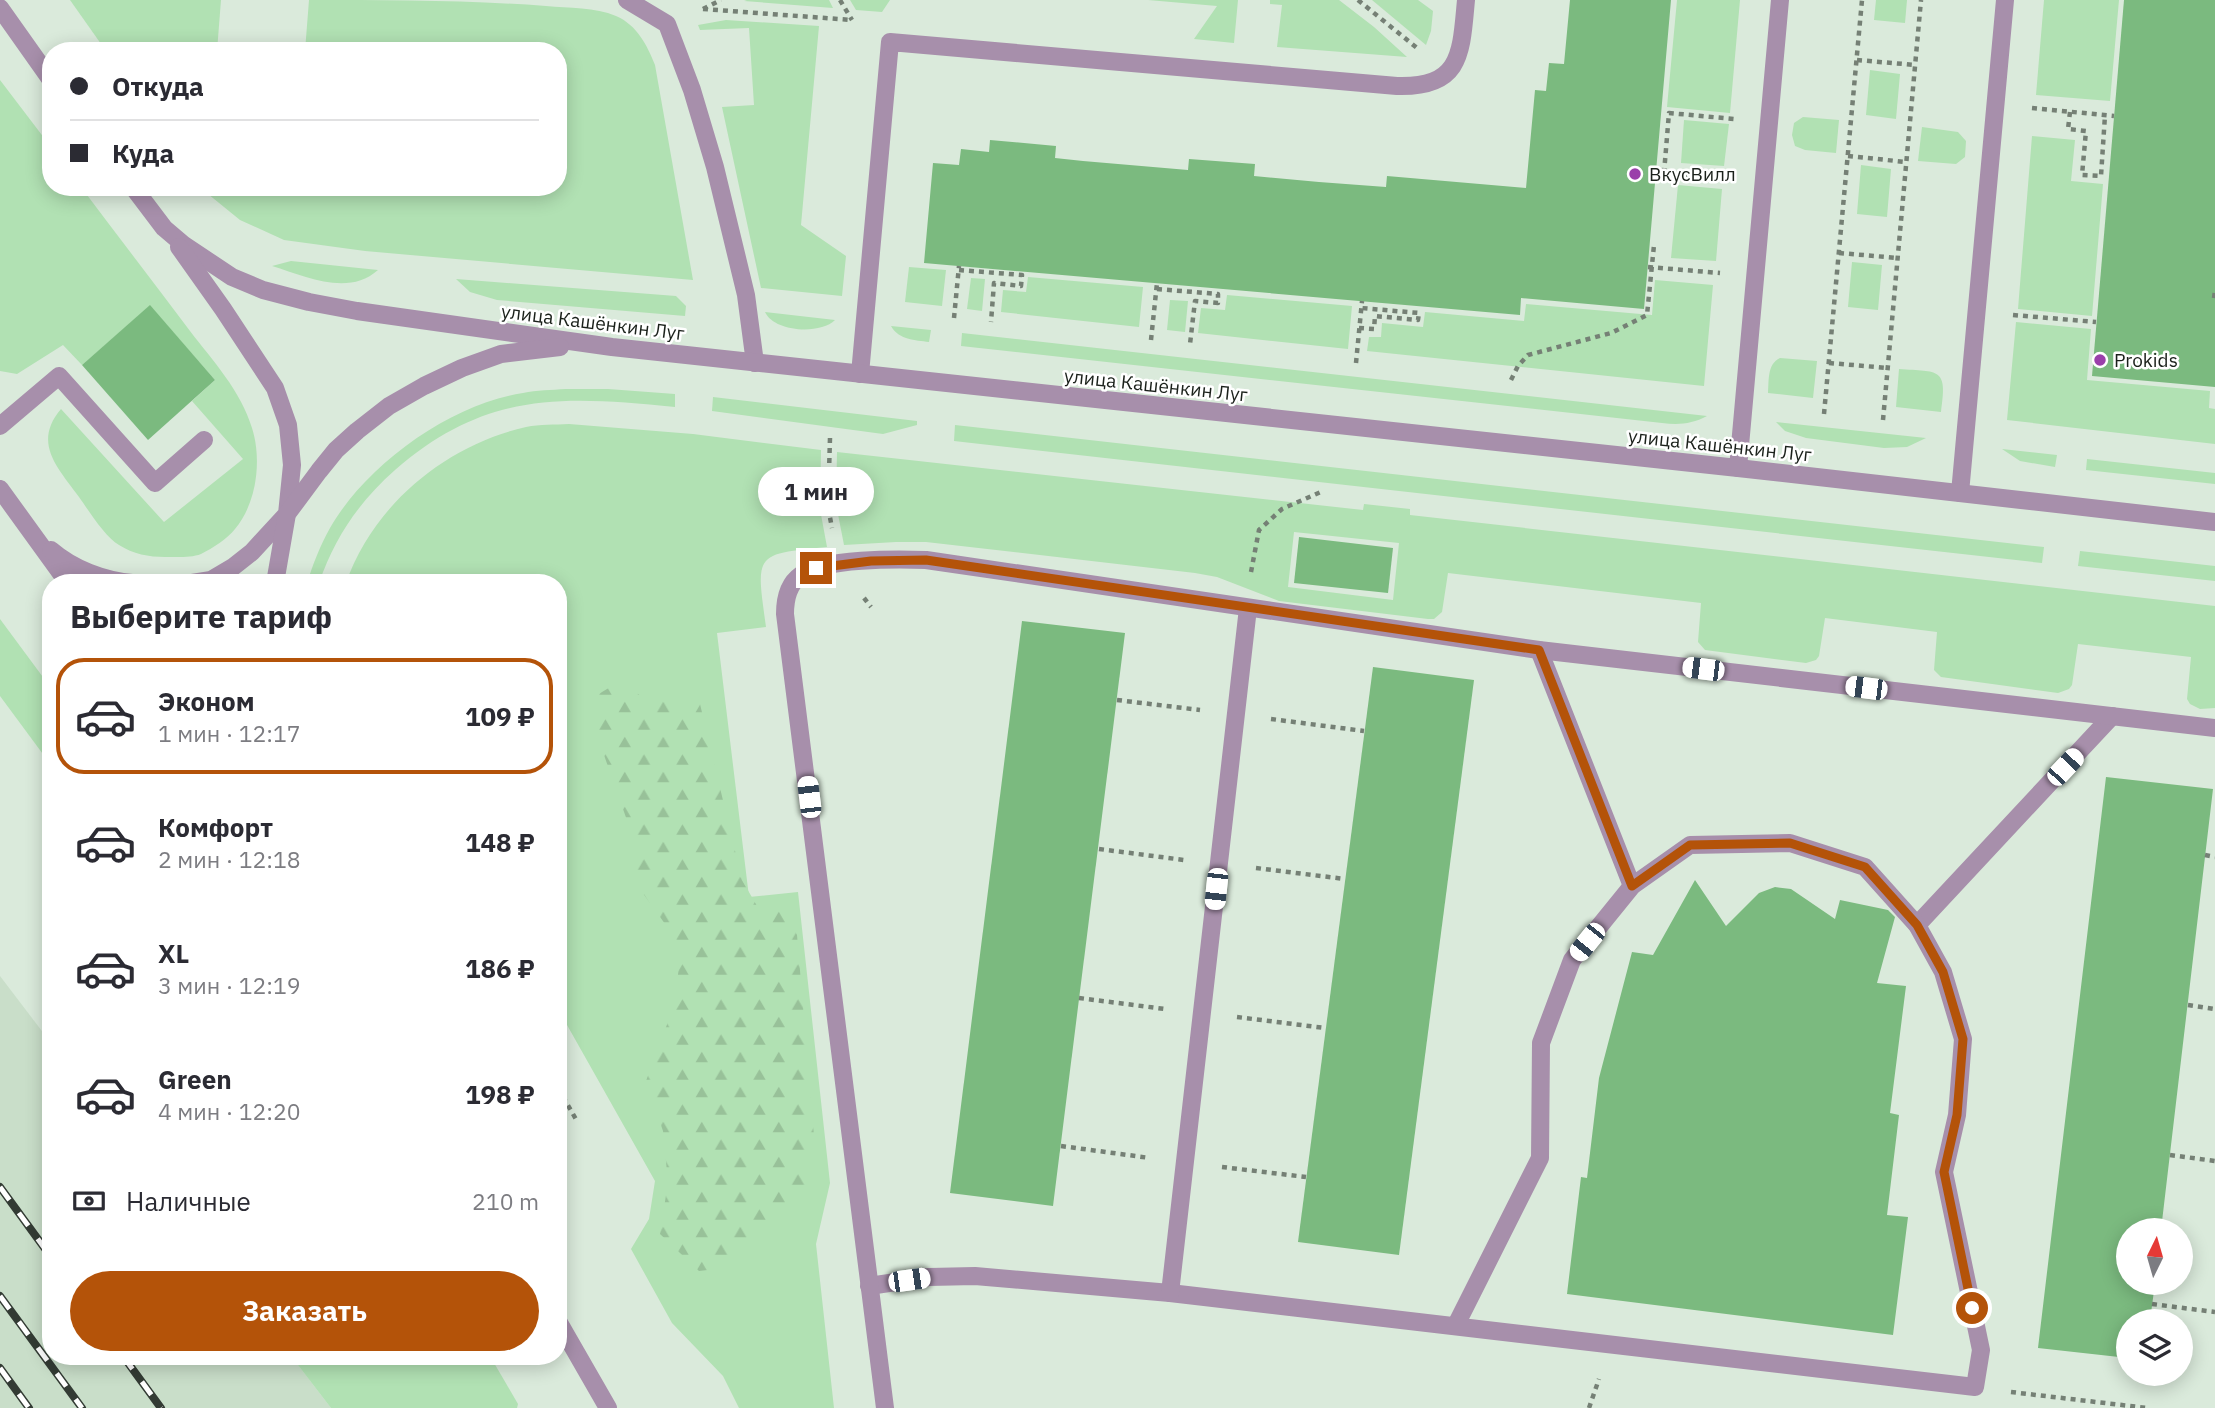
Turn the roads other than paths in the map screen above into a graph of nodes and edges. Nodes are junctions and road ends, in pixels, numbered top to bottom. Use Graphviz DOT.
graph roads {
  1 [pos="627,0"];
  2 [pos="1466,0"];
  3 [pos="1780,0"];
  4 [pos="2004,0"];
  5 [pos="0,8"];
  6 [pos="42,67"];
  7 [pos="140,196"];
  8 [pos="164,228"];
  9 [pos="612,347"];
  10 [pos="755,363"];
  11 [pos="860,374"];
  12 [pos="0,426"];
  13 [pos="204,440"];
  14 [pos="1738,468"];
  15 [pos="0,489"];
  16 [pos="1960,493"];
  17 [pos="287,514"];
  18 [pos="2215,522"];
  19 [pos="34,537"];
  20 [pos="61,574"];
  21 [pos="92,574"];
  22 [pos="221,574"];
  23 [pos="277,574"];
  24 [pos="1248,608"];
  25 [pos="1539,650"];
  26 [pos="2112,716"];
  27 [pos="2215,728"];
  28 [pos="1632,886"];
  29 [pos="1917,925"];
  30 [pos="869,1286"];
  31 [pos="1170,1293"];
  32 [pos="1456,1325"];
  33 [pos="567,1337"];
  34 [pos="608,1408"];
  35 [pos="885,1408"];
  1 -- 10 [label="street"];
  2 -- 11 [label="street"];
  3 -- 14 [label="street"];
  4 -- 16 [label="street"];
  5 -- 6 [label="street"];
  7 -- 8 [label="street, улица Кашёнкин Луг"];
  8 -- 9 [label="street, улица Кашёнкин Луг"];
  8 -- 17 [label="street"];
  9 -- 10 [label="street, улица Кашёнкин Луг"];
  9 -- 17 [label="street"];
  10 -- 11 [label="street, улица Кашёнкин Луг"];
  11 -- 14 [label="street, улица Кашёнкин Луг"];
  12 -- 13 [label="street"];
  14 -- 16 [label="street, улица Кашёнкин Луг"];
  15 -- 19 [label="street"];
  16 -- 18 [label="street, улица Кашёнкин Луг"];
  17 -- 22 [label="street"];
  17 -- 23 [label="street"];
  19 -- 20 [label="street"];
  19 -- 21 [label="street"];
  24 -- 25 [label="street"];
  24 -- 30 [label="street"];
  24 -- 31 [label="street"];
  25 -- 26 [label="street"];
  25 -- 28 [label="street"];
  26 -- 27 [label="street"];
  26 -- 29 [label="street"];
  28 -- 29 [label="street"];
  28 -- 32 [label="street"];
  29 -- 32 [label="street"];
  30 -- 31 [label="street"];
  30 -- 35 [label="street"];
  31 -- 32 [label="street"];
  33 -- 34 [label="street"];
}
